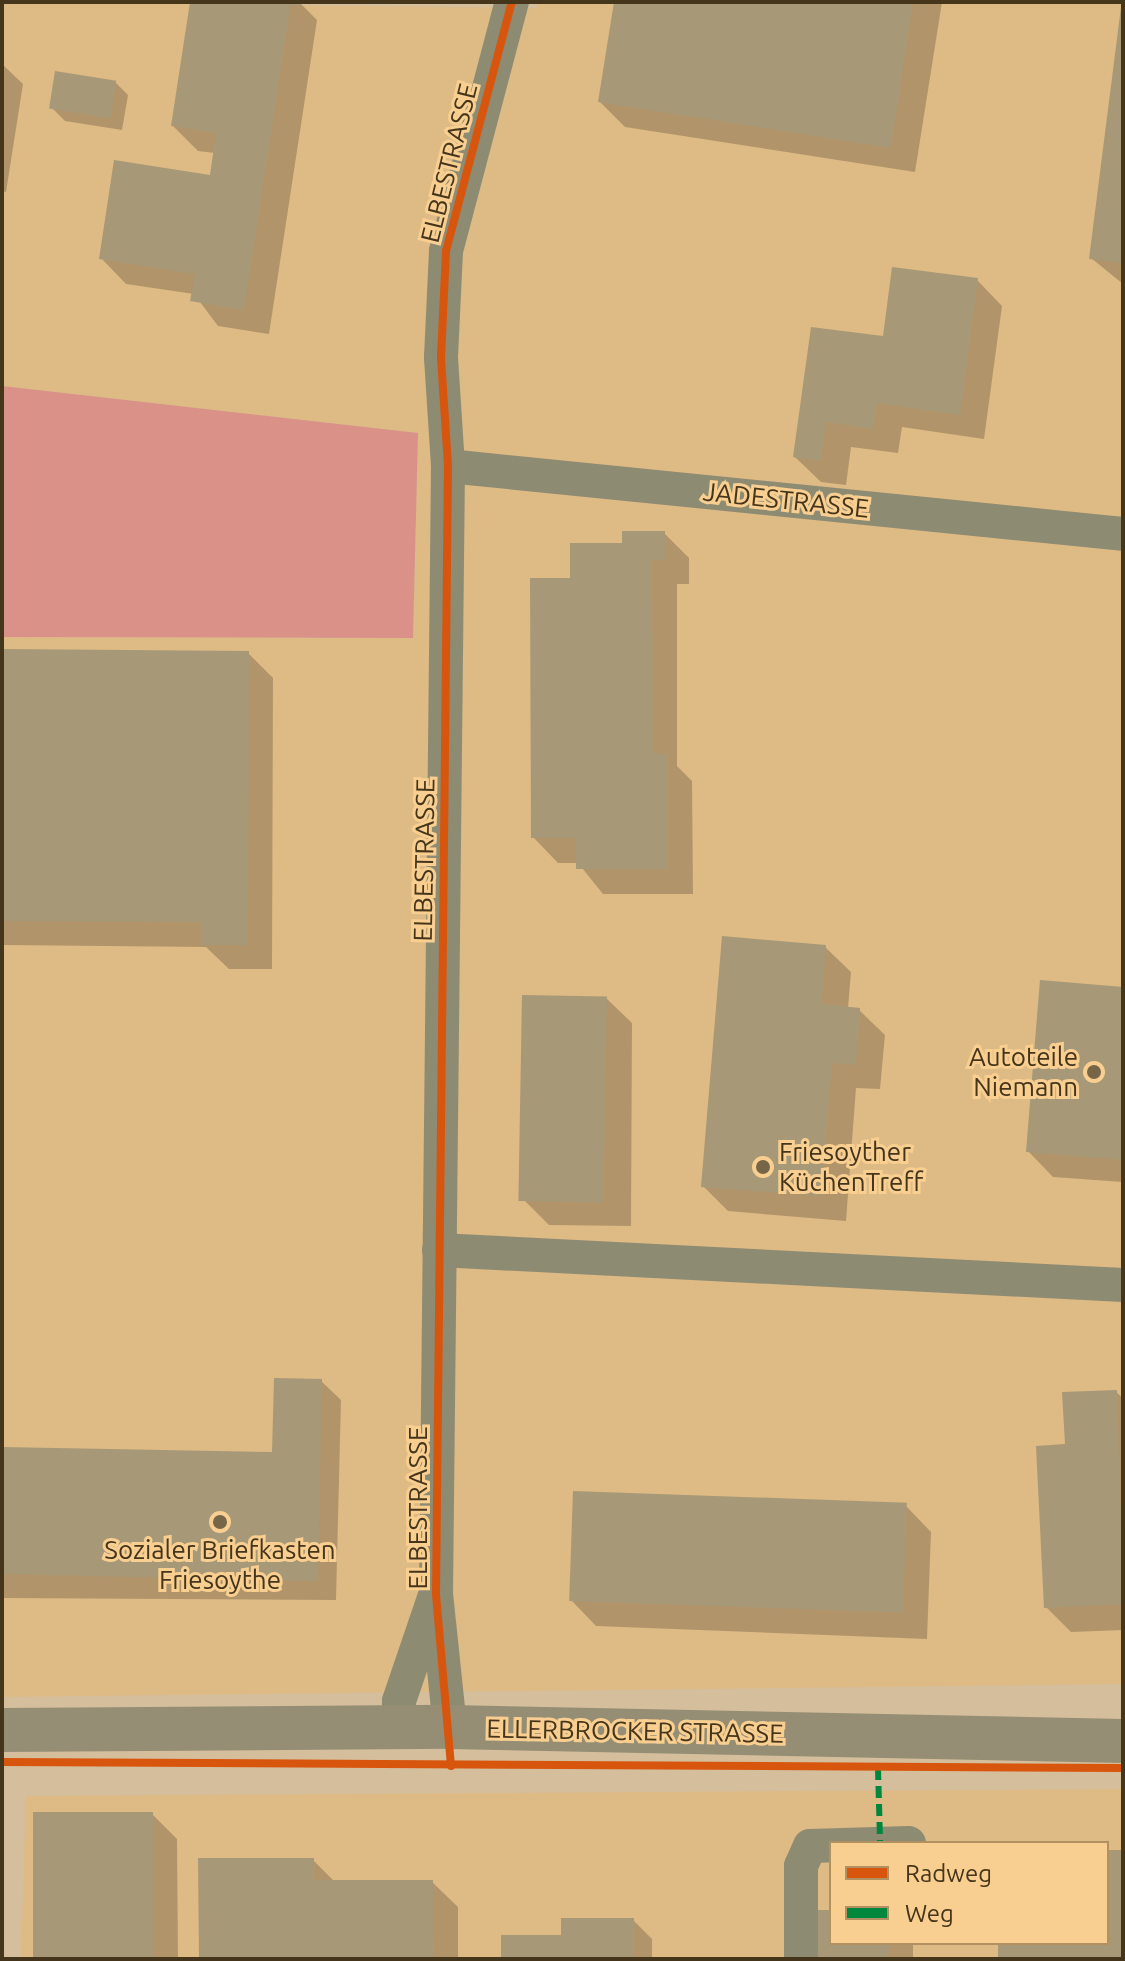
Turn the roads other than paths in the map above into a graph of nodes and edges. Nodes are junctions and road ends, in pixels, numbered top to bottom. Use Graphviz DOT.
graph roads {
  1 [pos="512,2"];
  2 [pos="448,466"];
  3 [pos="1123,534"];
  4 [pos="439,1250"];
  5 [pos="1123,1285"];
  6 [pos="436,1594"];
  7 [pos="399,1727"];
  8 [pos="450,1727"];
  9 [pos="2,1730"];
  10 [pos="1123,1741"];
  11 [pos="829,1845"];
  12 [pos="801,1959"];
  1 -- 2 [label="street, ELBESTRASSE"];
  2 -- 3 [label="street, JADESTRASSE"];
  2 -- 4 [label="street, ELBESTRASSE"];
  4 -- 5 [label="street"];
  4 -- 6 [label="street, ELBESTRASSE"];
  6 -- 7 [label="street, ELBESTRASSE"];
  6 -- 8 [label="street, ELBESTRASSE"];
  7 -- 8 [label="main road, ELLERBROCKER STRASSE"];
  7 -- 9 [label="main road, ELLERBROCKER STRASSE"];
  8 -- 10 [label="main road, ELLERBROCKER STRASSE"];
  11 -- 12 [label="street"];
}
